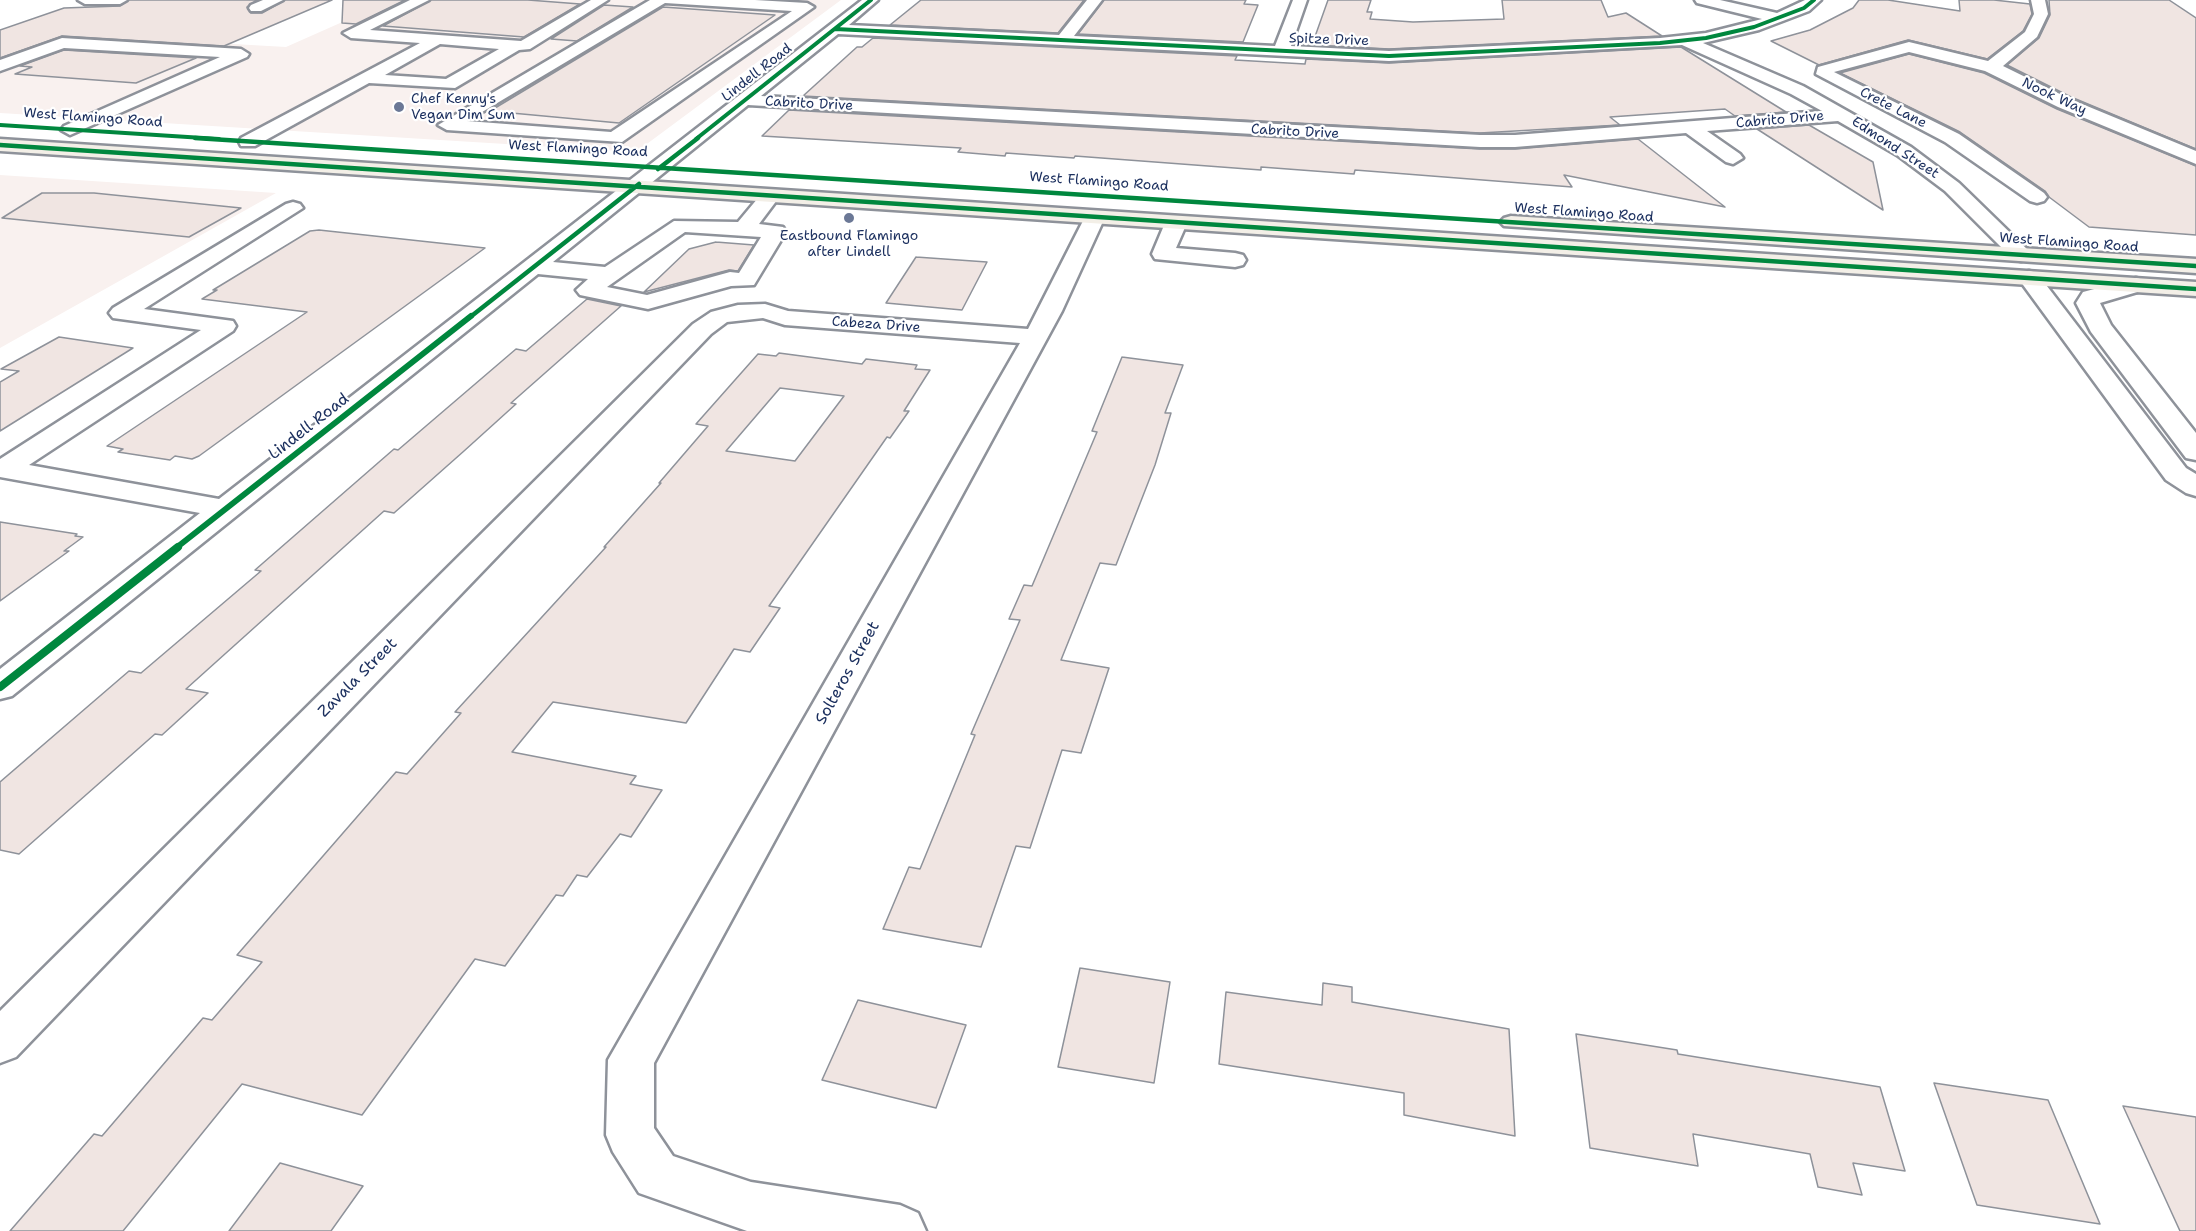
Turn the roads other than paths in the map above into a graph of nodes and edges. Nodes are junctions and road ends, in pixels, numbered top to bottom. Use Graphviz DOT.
graph roads {
  1 [pos="85,0"];
  2 [pos="120,0"];
  3 [pos="276,0"];
  4 [pos="422,0"];
  5 [pos="602,0"];
  6 [pos="660,0"];
  7 [pos="670,0"];
  8 [pos="871,0"];
  9 [pos="1095,0"];
  10 [pos="1300,0"];
  11 [pos="1702,0"];
  12 [pos="1814,0"];
  13 [pos="2038,0"];
  14 [pos="256,8"];
  15 [pos="1778,18"];
  16 [pos="835,29"];
  17 [pos="1063,40"];
  18 [pos="435,41"];
  19 [pos="1685,41"];
  20 [pos="515,46"];
  21 [pos="1909,47"];
  22 [pos="1281,51"];
  23 [pos="725,65"];
  24 [pos="0,66"];
  25 [pos="1991,67"];
  26 [pos="783,70"];
  27 [pos="363,78"];
  28 [pos="745,100"];
  29 [pos="1844,115"];
  30 [pos="0,125"];
  31 [pos="1689,127"];
  32 [pos="70,129"];
  33 [pos="0,136"];
  34 [pos="248,142"];
  35 [pos="0,145"];
  36 [pos="55,149"];
  37 [pos="1733,158"];
  38 [pos="2196,158"];
  39 [pos="660,167"];
  40 [pos="635,187"];
  41 [pos="771,196"];
  42 [pos="2037,197"];
  43 [pos="1097,206"];
  44 [pos="293,208"];
  45 [pos="1176,222"];
  46 [pos="744,229"];
  47 [pos="2021,254"];
  48 [pos="1235,260"];
  49 [pos="1786,263"];
  50 [pos="2167,264"];
  51 [pos="2196,266"];
  52 [pos="533,267"];
  53 [pos="609,274"];
  54 [pos="2029,278"];
  55 [pos="2136,285"];
  56 [pos="2196,289"];
  57 [pos="719,317"];
  58 [pos="1035,337"];
  59 [pos="2196,452"];
  60 [pos="2196,487"];
  61 [pos="226,509"];
  62 [pos="4,680"];
  63 [pos="0,1042"];
  64 [pos="900,1231"];
  1 -- 2 [label="street"];
  3 -- 14 [label="street"];
  4 -- 18 [label="street"];
  5 -- 20 [label="street"];
  6 -- 23 [label="street"];
  7 -- 23 [label="street"];
  8 -- 16 [label="street, Lindell Road"];
  9 -- 17 [label="street"];
  10 -- 22 [label="street"];
  11 -- 15 [label="street"];
  12 -- 15 [label="street, Spitze Drive"];
  13 -- 25 [label="street"];
  15 -- 19 [label="street, Spitze Drive"];
  16 -- 17 [label="street, Spitze Drive"];
  16 -- 26 [label="street, Lindell Road"];
  17 -- 22 [label="street, Spitze Drive"];
  18 -- 20 [label="street"];
  18 -- 27 [label="street"];
  19 -- 22 [label="street, Spitze Drive"];
  19 -- 29 [label="street, Edmond Street"];
  20 -- 27 [label="street"];
  21 -- 25 [label="street, Nook Way"];
  21 -- 42 [label="street, Crete Lane"];
  23 -- 26 [label="street"];
  24 -- 32 [label="street"];
  25 -- 38 [label="street, Nook Way"];
  26 -- 28 [label="street, Lindell Road"];
  27 -- 34 [label="street"];
  28 -- 31 [label="street, Cabrito Drive"];
  28 -- 39 [label="street, Lindell Road"];
  29 -- 31 [label="street, Cabrito Drive"];
  29 -- 47 [label="street, Edmond Street"];
  30 -- 32 [label="main road, West Flamingo Road"];
  31 -- 37 [label="street"];
  32 -- 33 [label="main road"];
  32 -- 34 [label="main road, West Flamingo Road"];
  34 -- 36 [label="main road"];
  34 -- 39 [label="main road, West Flamingo Road"];
  35 -- 36 [label="main road, West Flamingo Road"];
  36 -- 40 [label="main road, West Flamingo Road"];
  39 -- 40 [label="street, Lindell Road"];
  39 -- 43 [label="main road, West Flamingo Road"];
  40 -- 41 [label="main road, West Flamingo Road"];
  40 -- 52 [label="street, Lindell Road"];
  41 -- 43 [label="main road, West Flamingo Road"];
  41 -- 46 [label="street"];
  43 -- 45 [label="main road, West Flamingo Road"];
  43 -- 47 [label="main road, West Flamingo Road"];
  43 -- 58 [label="street, Solteros Street"];
  44 -- 61 [label="street"];
  45 -- 48 [label="street"];
  45 -- 49 [label="main road, West Flamingo Road"];
  46 -- 53 [label="street"];
  46 -- 53 [label="street"];
  47 -- 49 [label="main road"];
  47 -- 50 [label="main road, West Flamingo Road"];
  49 -- 54 [label="main road, West Flamingo Road"];
  50 -- 51 [label="main road, West Flamingo Road"];
  50 -- 54 [label="main road"];
  52 -- 53 [label="street"];
  52 -- 61 [label="street, Lindell Road"];
  54 -- 55 [label="main road, West Flamingo Road"];
  54 -- 60 [label="street"];
  55 -- 56 [label="main road, West Flamingo Road"];
  55 -- 59 [label="street"];
  57 -- 58 [label="street, Cabeza Drive"];
  57 -- 63 [label="street, Zavala Street"];
  58 -- 64 [label="street, Solteros Street"];
  61 -- 62 [label="street, Lindell Road"];
}
